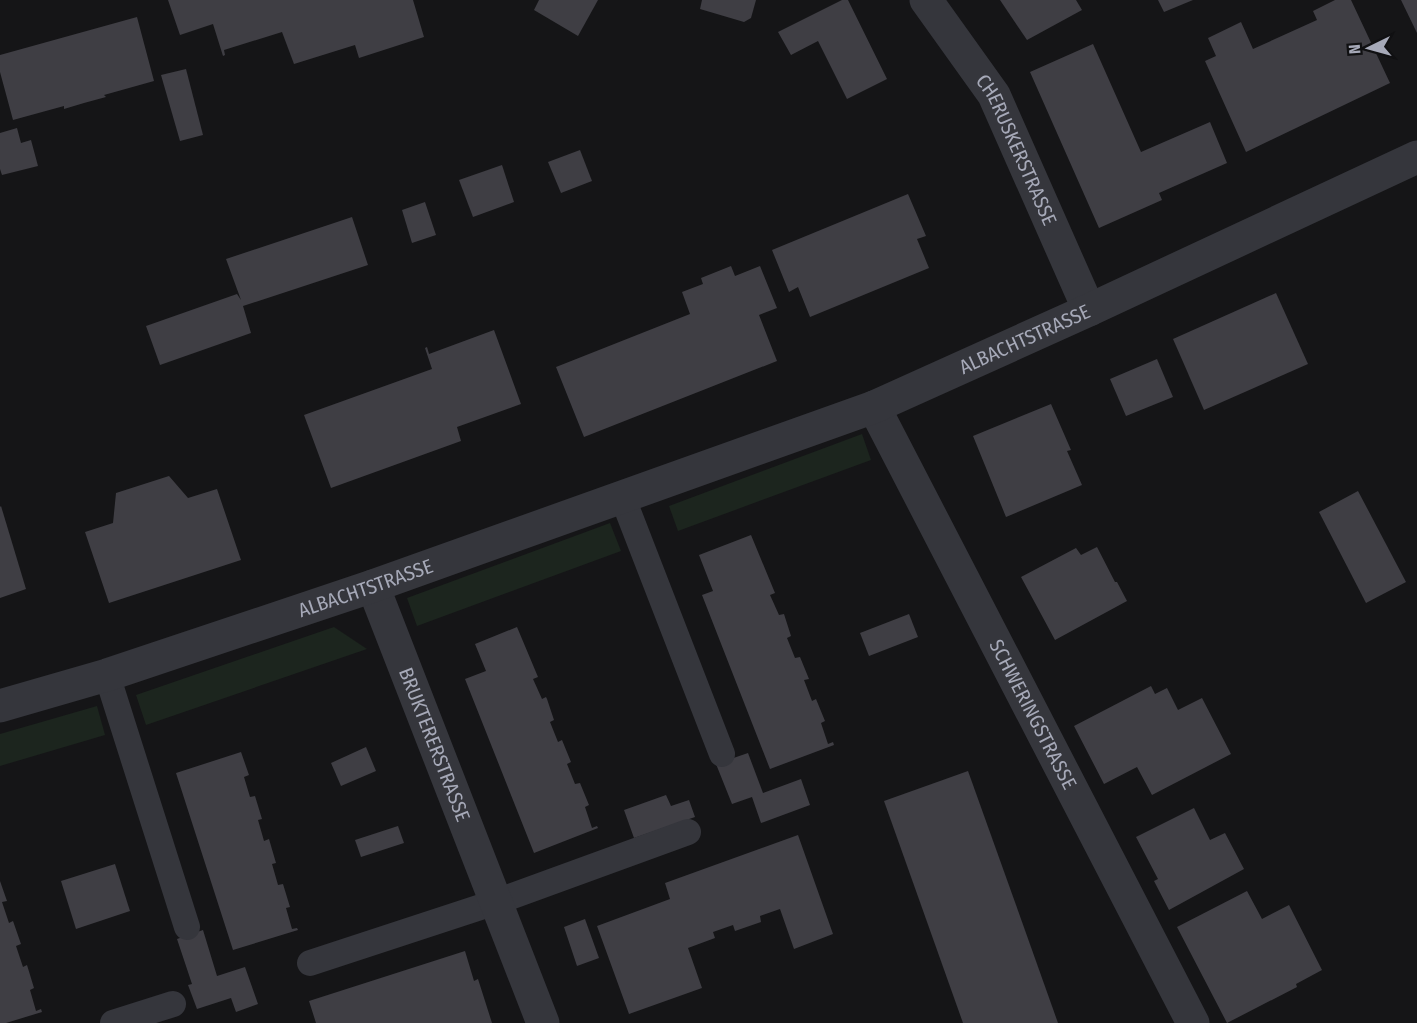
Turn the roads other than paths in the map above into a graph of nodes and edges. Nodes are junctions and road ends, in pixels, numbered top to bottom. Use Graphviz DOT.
graph roads {
  1 [pos="926,0"];
  2 [pos="1417,157"];
  3 [pos="1089,310"];
  4 [pos="873,407"];
  5 [pos="622,496"];
  6 [pos="374,586"];
  7 [pos="107,675"];
  8 [pos="0,706"];
  9 [pos="722,754"];
  10 [pos="688,832"];
  11 [pos="496,902"];
  12 [pos="187,927"];
  13 [pos="310,963"];
  14 [pos="173,1004"];
  15 [pos="113,1023"];
  16 [pos="543,1023"];
  17 [pos="1193,1023"];
  1 -- 3 [label="street, CHERUSKERSTRASSE"];
  2 -- 3 [label="street, ALBACHTSTRASSE"];
  3 -- 4 [label="street, ALBACHTSTRASSE"];
  4 -- 5 [label="street, ALBACHTSTRASSE"];
  4 -- 17 [label="street, SCHWERINGSTRASSE"];
  5 -- 6 [label="street, ALBACHTSTRASSE"];
  5 -- 9 [label="lane"];
  6 -- 7 [label="street, ALBACHTSTRASSE"];
  6 -- 11 [label="street, BRUKTERERSTRASSE"];
  7 -- 8 [label="street, ALBACHTSTRASSE"];
  7 -- 12 [label="lane"];
  10 -- 11 [label="lane"];
  11 -- 13 [label="lane"];
  11 -- 16 [label="street, BRUKTERERSTRASSE"];
  14 -- 15 [label="lane"];
}
